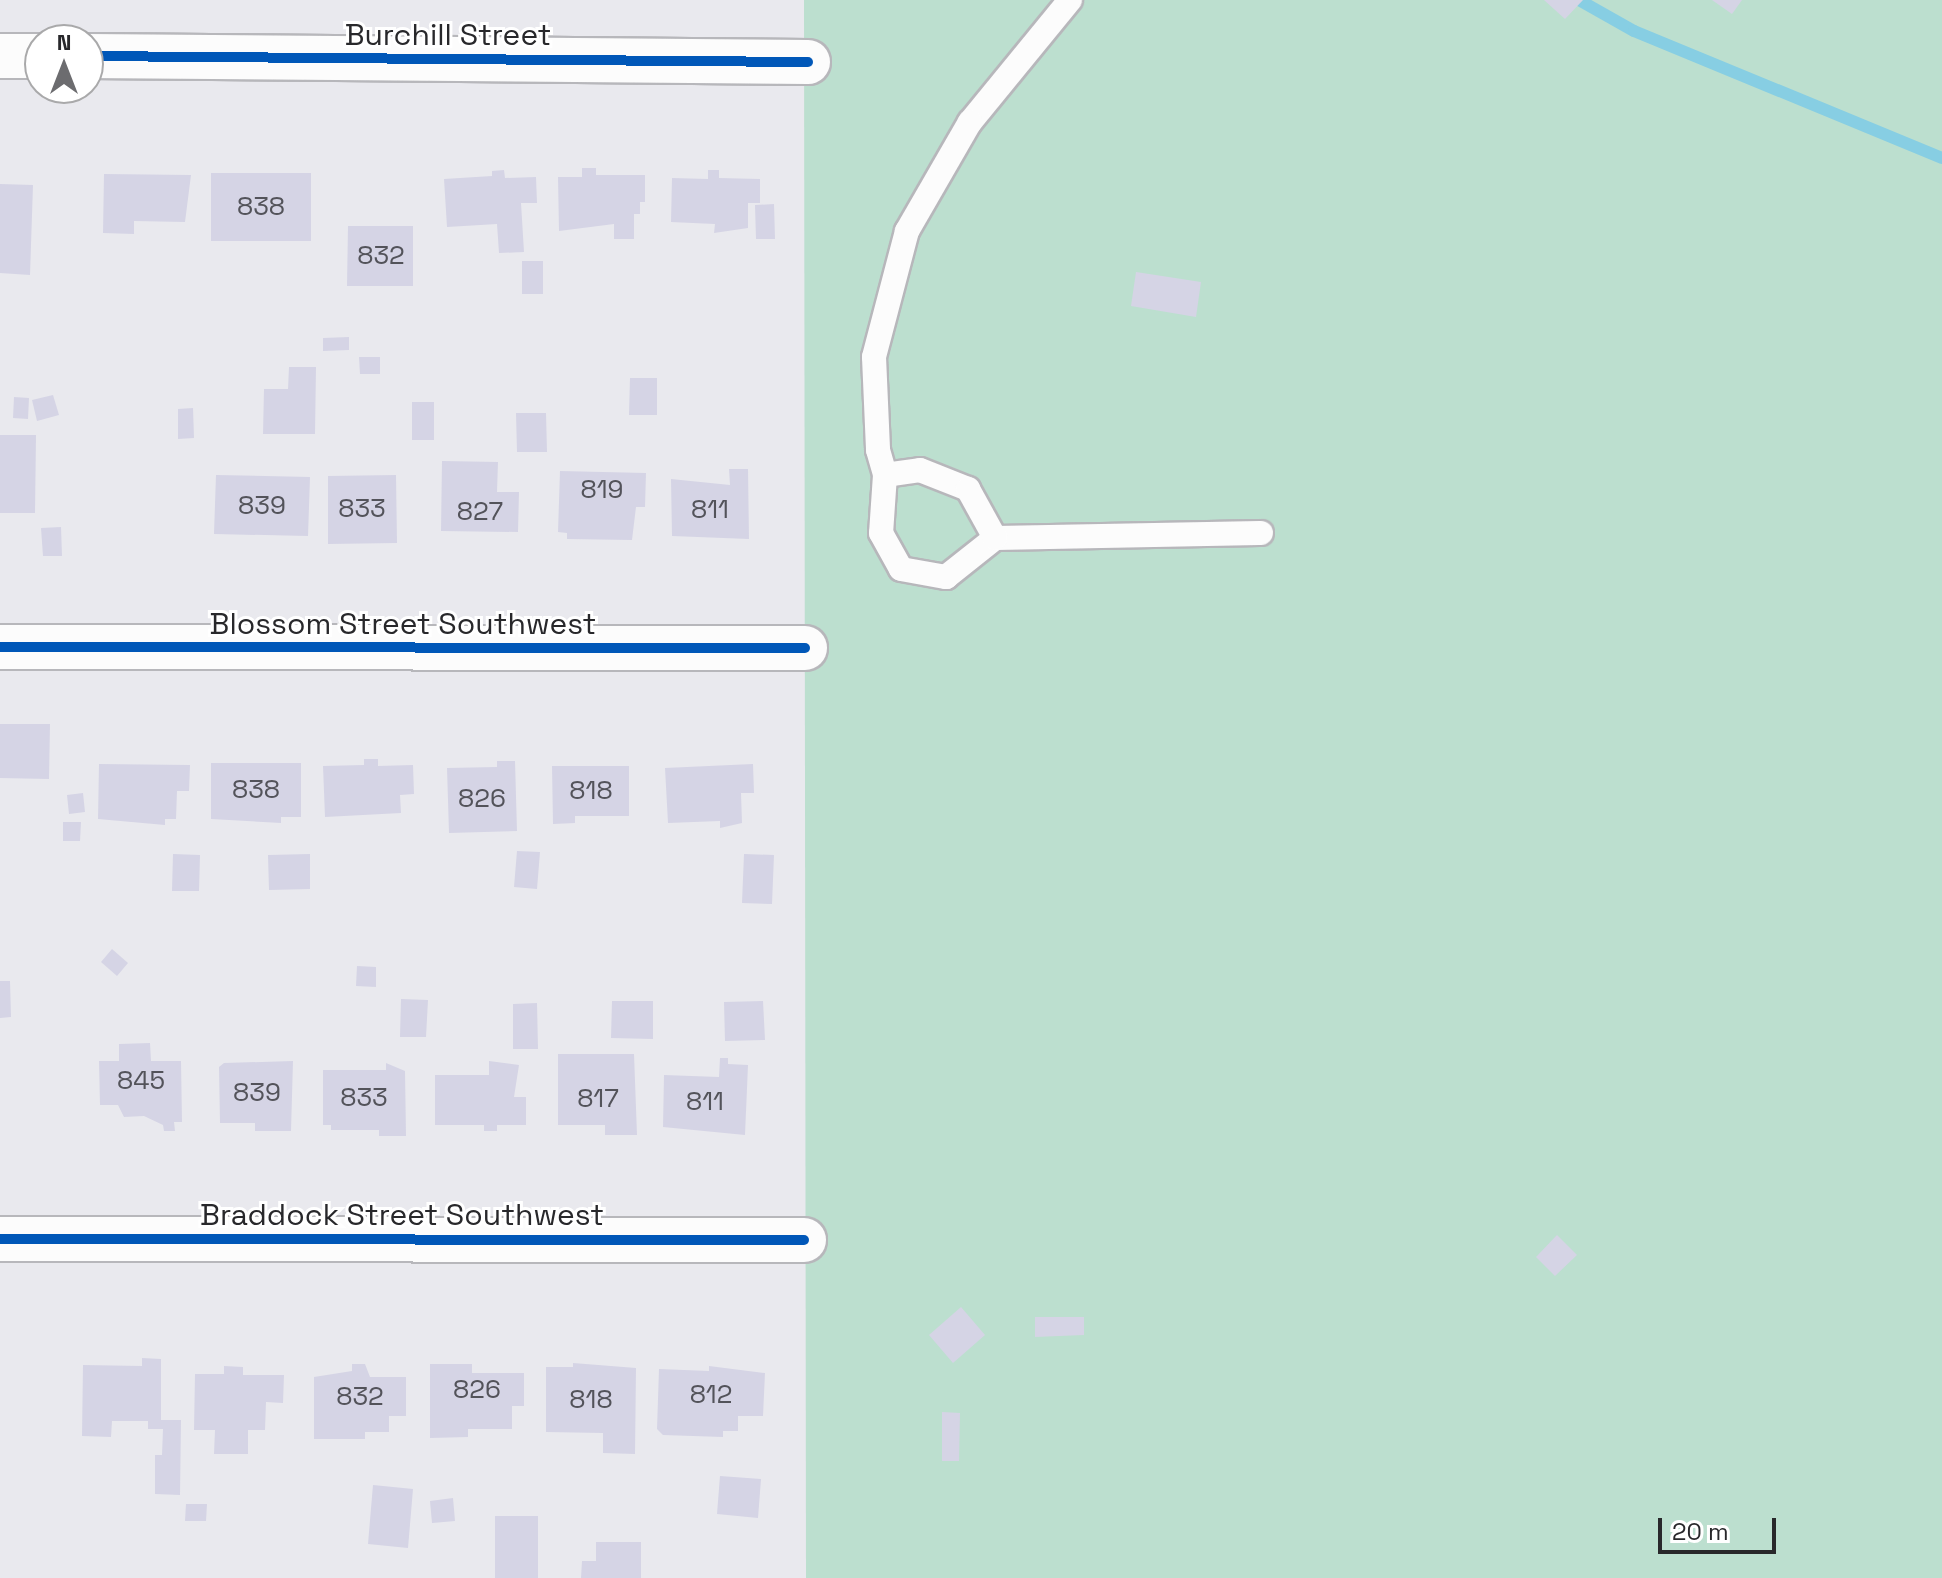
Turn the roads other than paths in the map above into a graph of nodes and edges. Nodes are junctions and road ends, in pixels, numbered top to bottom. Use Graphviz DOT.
graph roads {
  1 [pos="1070,0"];
  2 [pos="0,56"];
  3 [pos="24,56"];
  4 [pos="104,56"];
  5 [pos="808,62"];
  6 [pos="885,475"];
  7 [pos="1261,533"];
  8 [pos="995,538"];
  9 [pos="0,647"];
  10 [pos="805,648"];
  11 [pos="0,1239"];
  12 [pos="804,1240"];
  1 -- 6 [label="lane"];
  2 -- 3 [label="street"];
  4 -- 5 [label="street, Burchill Street"];
  6 -- 8 [label="lane"];
  6 -- 8 [label="lane"];
  7 -- 8 [label="lane"];
  9 -- 10 [label="street, Blossom Street Southwest"];
  11 -- 12 [label="street, Braddock Street Southwest"];
}
